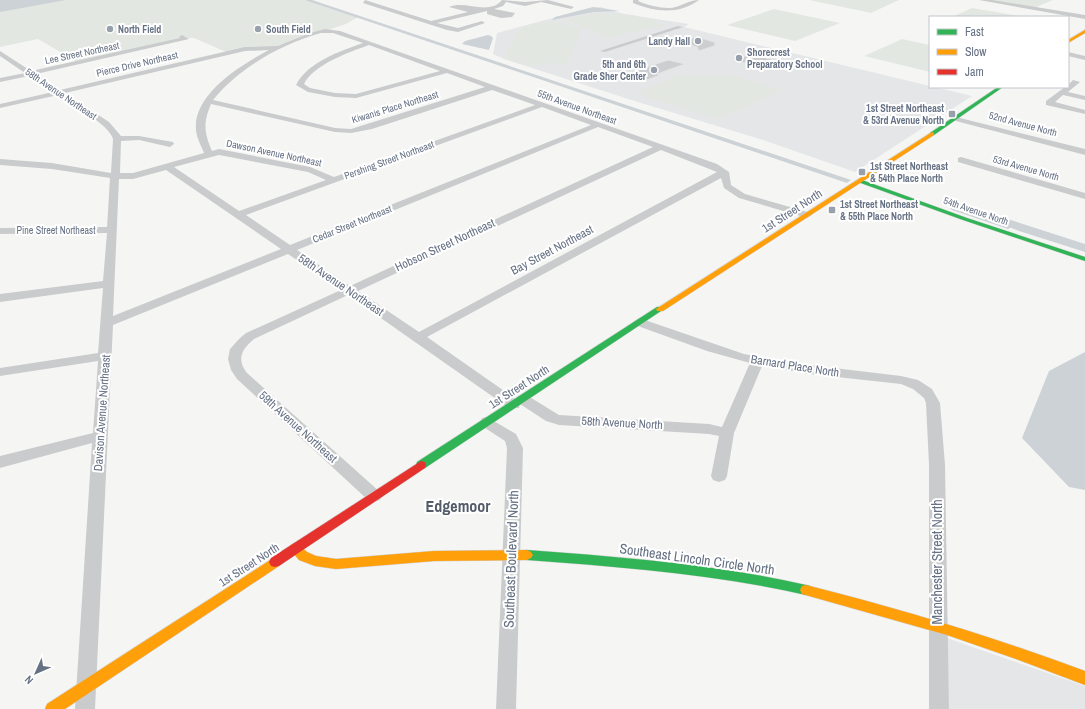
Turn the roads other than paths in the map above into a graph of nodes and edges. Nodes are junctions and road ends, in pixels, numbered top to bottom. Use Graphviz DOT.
graph roads {
  1 [pos="505,0"];
  2 [pos="636,0"];
  3 [pos="640,0"];
  4 [pos="696,0"];
  5 [pos="982,0"];
  6 [pos="367,1"];
  7 [pos="571,7"];
  8 [pos="649,7"];
  9 [pos="485,10"];
  10 [pos="476,12"];
  11 [pos="1085,17"];
  12 [pos="490,21"];
  13 [pos="431,23"];
  14 [pos="482,23"];
  15 [pos="680,27"];
  16 [pos="1083,34"];
  17 [pos="182,37"];
  18 [pos="1069,41"];
  19 [pos="370,43"];
  20 [pos="278,48"];
  21 [pos="603,51"];
  22 [pos="0,53"];
  23 [pos="1069,54"];
  24 [pos="1085,58"];
  25 [pos="447,71"];
  26 [pos="31,74"];
  27 [pos="0,80"];
  28 [pos="1069,80"];
  29 [pos="1076,82"];
  30 [pos="1085,84"];
  31 [pos="493,87"];
  32 [pos="1000,88"];
  33 [pos="1068,88"];
  34 [pos="1069,88"];
  35 [pos="58,92"];
  36 [pos="1062,93"];
  37 [pos="1085,98"];
  38 [pos="208,102"];
  39 [pos="542,105"];
  40 [pos="0,106"];
  41 [pos="1085,112"];
  42 [pos="955,118"];
  43 [pos="597,125"];
  44 [pos="117,139"];
  45 [pos="164,144"];
  46 [pos="660,147"];
  47 [pos="1085,152"];
  48 [pos="209,155"];
  49 [pos="962,160"];
  50 [pos="0,162"];
  51 [pos="168,167"];
  52 [pos="724,172"];
  53 [pos="115,176"];
  54 [pos="334,180"];
  55 [pos="860,181"];
  56 [pos="699,187"];
  57 [pos="730,189"];
  58 [pos="1085,196"];
  59 [pos="237,215"];
  60 [pos="808,215"];
  61 [pos="112,230"];
  62 [pos="0,231"];
  63 [pos="288,250"];
  64 [pos="1085,259"];
  65 [pos="110,284"];
  66 [pos="348,290"];
  67 [pos="0,298"];
  68 [pos="639,322"];
  69 [pos="107,323"];
  70 [pos="418,337"];
  71 [pos="236,351"];
  72 [pos="106,356"];
  73 [pos="758,361"];
  74 [pos="0,372"];
  75 [pos="518,402"];
  76 [pos="934,416"];
  77 [pos="487,422"];
  78 [pos="727,433"];
  79 [pos="101,436"];
  80 [pos="0,462"];
  81 [pos="720,476"];
  82 [pos="374,496"];
  83 [pos="295,548"];
  84 [pos="510,554"];
  85 [pos="938,627"];
  86 [pos="1085,678"];
  87 [pos="87,686"];
  88 [pos="52,709"];
  89 [pos="85,709"];
  90 [pos="506,709"];
  91 [pos="939,709"];
  1 -- 7 [label="street"];
  1 -- 9 [label="street"];
  2 -- 8 [label="street"];
  3 -- 8 [label="street"];
  4 -- 8 [label="street"];
  5 -- 11 [label="street"];
  6 -- 13 [label="street"];
  9 -- 10 [label="street"];
  9 -- 10 [label="street"];
  9 -- 12 [label="street"];
  10 -- 13 [label="street"];
  13 -- 14 [label="street"];
  15 -- 21 [label="street"];
  16 -- 18 [label="street"];
  17 -- 26 [label="street, Lee Street Northeast"];
  19 -- 20 [label="street, 55th Avenue Northeast"];
  19 -- 25 [label="street, 55th Avenue Northeast"];
  19 -- 25 [label="street"];
  20 -- 35 [label="street, Pierce Drive Northeast"];
  20 -- 38 [label="street"];
  22 -- 26 [label="street, 58th Avenue Northeast"];
  23 -- 24 [label="street"];
  25 -- 31 [label="street, 55th Avenue Northeast"];
  26 -- 27 [label="street, Lee Street Northeast"];
  26 -- 35 [label="street, 58th Avenue Northeast"];
  28 -- 29 [label="street"];
  29 -- 30 [label="street"];
  29 -- 34 [label="street"];
  31 -- 38 [label="street, Kiwanis Place Northeast"];
  31 -- 39 [label="street, 55th Avenue Northeast"];
  32 -- 42 [label="street, 1st Street North"];
  33 -- 36 [label="street"];
  35 -- 40 [label="street, Pierce Drive Northeast"];
  35 -- 44 [label="street, 58th Avenue Northeast"];
  36 -- 37 [label="street"];
  36 -- 41 [label="street"];
  38 -- 48 [label="street"];
  39 -- 43 [label="street, 55th Avenue Northeast"];
  39 -- 54 [label="street, Pershing Street Northeast"];
  42 -- 47 [label="street, 52nd Avenue North"];
  42 -- 55 [label="street, 1st Street North"];
  43 -- 46 [label="street, 55th Avenue Northeast"];
  43 -- 63 [label="street, Cedar Street Northeast"];
  44 -- 45 [label="street"];
  44 -- 53 [label="street, Davison Avenue Northeast"];
  46 -- 52 [label="street, 55th Avenue Northeast"];
  46 -- 66 [label="street, Hobson Street Northeast"];
  48 -- 51 [label="street, Dawson Avenue Northeast"];
  48 -- 54 [label="street, Dawson Avenue Northeast"];
  49 -- 58 [label="street, 53rd Avenue North"];
  50 -- 53 [label="street, Dawson Avenue Northeast"];
  51 -- 53 [label="street, Dawson Avenue Northeast"];
  51 -- 59 [label="street, 58th Avenue Northeast"];
  52 -- 56 [label="street, Bay Street Northeast"];
  52 -- 57 [label="street"];
  53 -- 61 [label="street, Davison Avenue Northeast"];
  54 -- 59 [label="street, Pershing Street Northeast"];
  55 -- 60 [label="street, 1st Street North"];
  55 -- 64 [label="street, 54th Avenue North"];
  56 -- 57 [label="street, Bay Street Northeast"];
  56 -- 70 [label="street, Bay Street Northeast"];
  57 -- 60 [label="street"];
  59 -- 63 [label="street, 58th Avenue Northeast"];
  60 -- 68 [label="street, 1st Street North"];
  61 -- 62 [label="street, Pine Street Northeast"];
  61 -- 65 [label="street, Davison Avenue Northeast"];
  63 -- 66 [label="street, 58th Avenue Northeast"];
  63 -- 69 [label="street, Cedar Street Northeast"];
  65 -- 67 [label="street"];
  65 -- 69 [label="street, Davison Avenue Northeast"];
  66 -- 70 [label="street, 58th Avenue Northeast"];
  66 -- 71 [label="street, Hobson Street Northeast"];
  68 -- 73 [label="street, Barnard Place North"];
  68 -- 75 [label="street, 1st Street North"];
  69 -- 72 [label="street, Davison Avenue Northeast"];
  70 -- 75 [label="street, 58th Avenue Northeast"];
  71 -- 82 [label="street, 59th Avenue Northeast"];
  72 -- 74 [label="street"];
  72 -- 79 [label="street, Davison Avenue Northeast"];
  73 -- 76 [label="street, Barnard Place North"];
  73 -- 78 [label="street"];
  75 -- 77 [label="street, 1st Street North"];
  75 -- 78 [label="street, 58th Avenue North"];
  76 -- 85 [label="street, Manchester Street North"];
  77 -- 82 [label="street, 1st Street North"];
  77 -- 84 [label="street, Southeast Boulevard North"];
  78 -- 81 [label="street"];
  79 -- 80 [label="street"];
  79 -- 87 [label="street, Davison Avenue Northeast"];
  82 -- 83 [label="street, 1st Street North"];
  83 -- 84 [label="street, Southeast Lincoln Circle North"];
  83 -- 87 [label="street, 1st Street North"];
  84 -- 85 [label="street, Southeast Lincoln Circle North"];
  84 -- 90 [label="street, Southeast Boulevard North"];
  85 -- 86 [label="street, Southeast Lincoln Circle North"];
  85 -- 91 [label="street, Manchester Street North"];
  87 -- 88 [label="street, 1st Street North"];
  87 -- 89 [label="street, Davison Avenue Northeast"];
}
